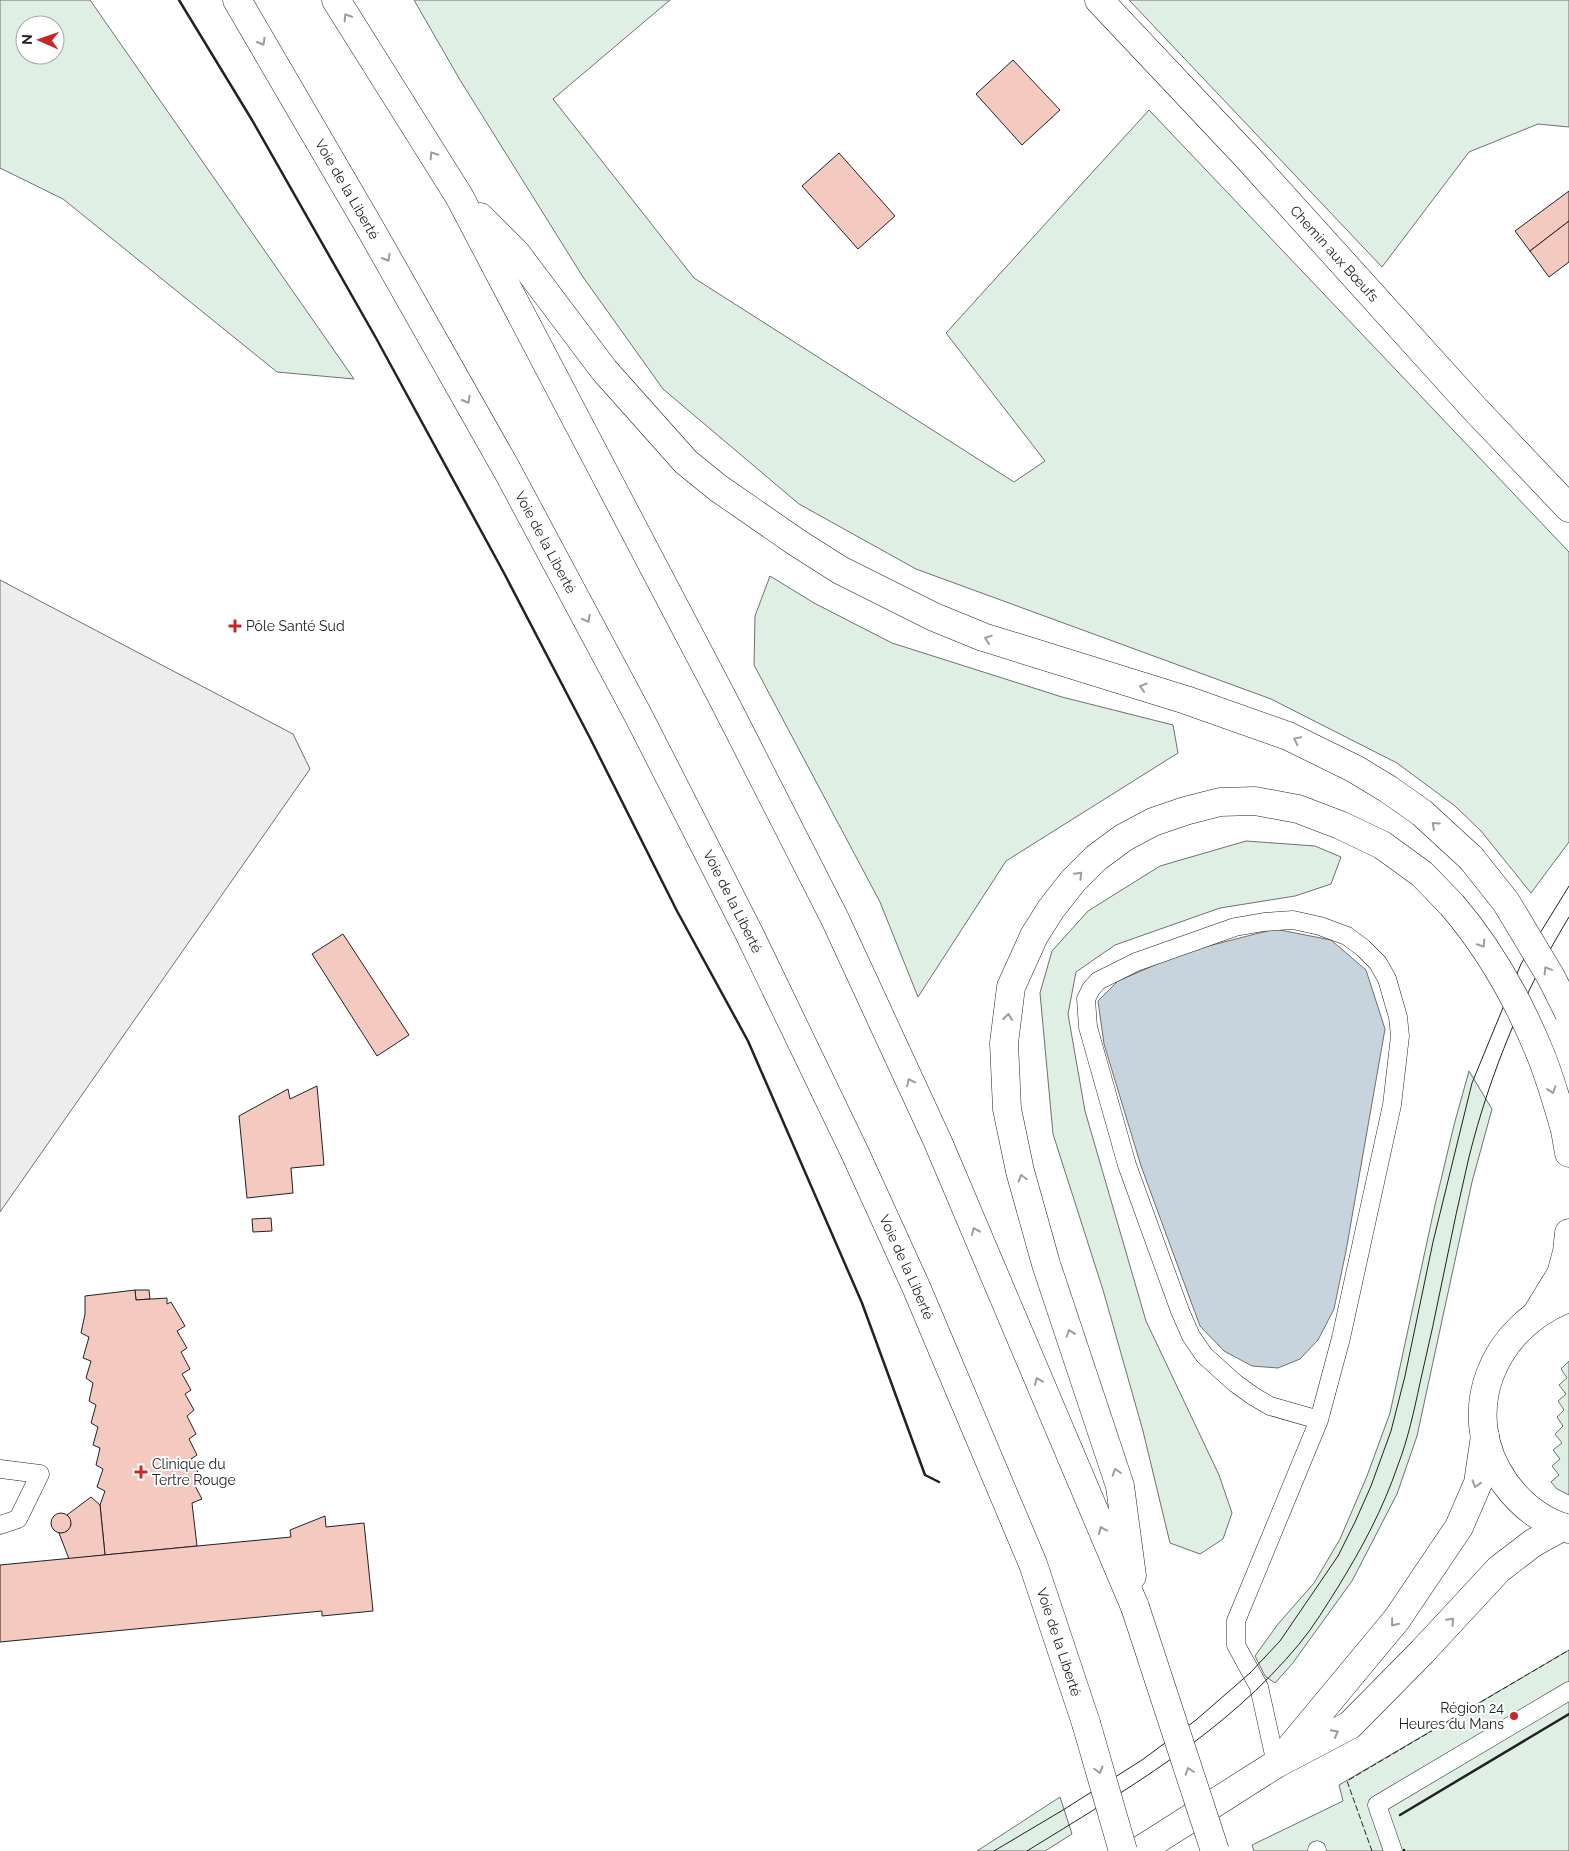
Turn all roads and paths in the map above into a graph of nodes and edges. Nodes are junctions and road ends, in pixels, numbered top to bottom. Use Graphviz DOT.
graph roads {
  1 [pos="237,0"];
  2 [pos="336,0"];
  3 [pos="1099,0"];
  4 [pos="459,196"];
  5 [pos="1569,508"];
  6 [pos="1569,1013"];
  7 [pos="1567,1142"];
  8 [pos="1569,1233"];
  9 [pos="1569,1298"];
  10 [pos="1536,1313"];
  11 [pos="1320,1420"];
  12 [pos="1485,1436"];
  13 [pos="0,1469"];
  14 [pos="0,1525"];
  15 [pos="1565,1528"];
  16 [pos="1135,1607"];
  17 [pos="1569,1691"];
  18 [pos="1276,1764"];
  19 [pos="1123,1851"];
  20 [pos="1139,1851"];
  21 [pos="1215,1851"];
  22 [pos="1393,1851"];
  1 -- 19 [label="main road, Voie de la Liberté, one-way, bridge"];
  4 -- 2 [label="main road, one-way"];
  3 -- 5 [label="main road, Chemin aux Bœufs"];
  6 -- 4 [label="main road, one-way, bridge"];
  16 -- 4 [label="main road, one-way"];
  16 -- 7 [label="main road, one-way, bridge"];
  8 -- 10 [label="main road"];
  9 -- 10 [label="main road"];
  10 -- 12 [label="main road"];
  11 -- 11 [label="lane"];
  11 -- 18 [label="lane"];
  12 -- 15 [label="main road"];
  12 -- 18 [label="main road, one-way"];
  13 -- 14 [label="lane"];
  18 -- 15 [label="main road, one-way"];
  21 -- 16 [label="main road, one-way, bridge"];
  17 -- 22 [label="lane"];
  18 -- 20 [label="main road"];
}
